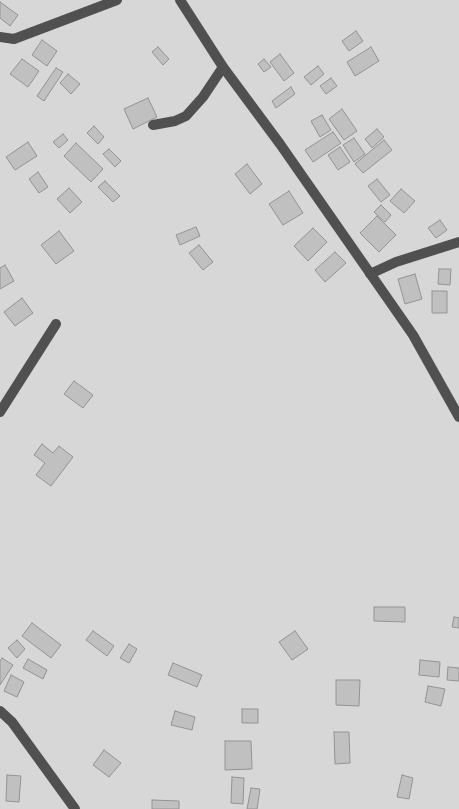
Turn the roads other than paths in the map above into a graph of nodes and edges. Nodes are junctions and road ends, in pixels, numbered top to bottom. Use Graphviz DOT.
graph roads {
  1 [pos="117,0"];
  2 [pos="180,0"];
  3 [pos="0,37"];
  4 [pos="224,67"];
  5 [pos="153,125"];
  6 [pos="459,242"];
  7 [pos="370,274"];
  8 [pos="56,324"];
  9 [pos="0,411"];
  10 [pos="459,417"];
  11 [pos="0,711"];
  12 [pos="75,809"];
  1 -- 3 [label="street"];
  2 -- 4 [label="street"];
  4 -- 5 [label="street"];
  4 -- 7 [label="street"];
  6 -- 7 [label="street"];
  7 -- 10 [label="street"];
  8 -- 9 [label="street"];
  11 -- 12 [label="street"];
}
